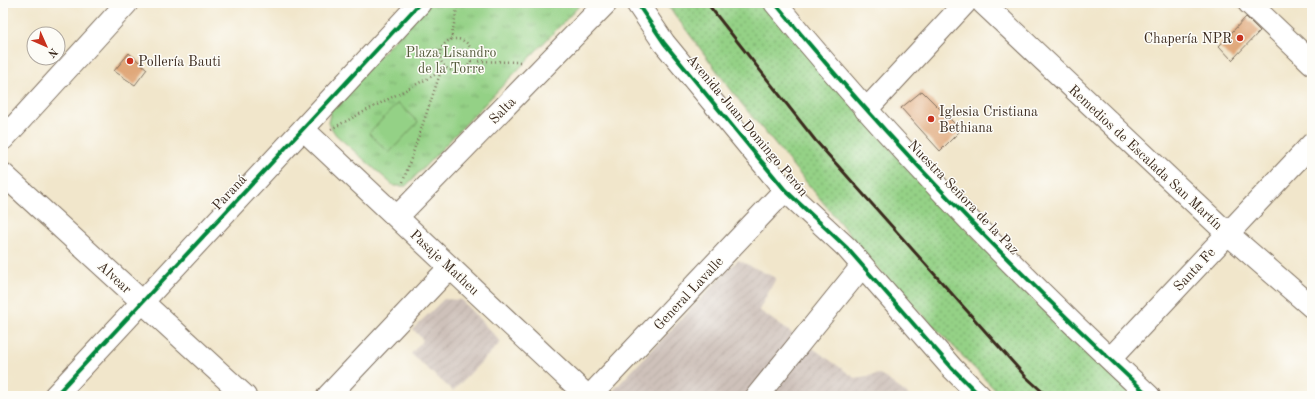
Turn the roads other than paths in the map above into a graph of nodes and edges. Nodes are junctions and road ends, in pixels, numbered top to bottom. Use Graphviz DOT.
graph roads {
  1 [pos="127,3"];
  2 [pos="420,3"];
  3 [pos="606,3"];
  4 [pos="637,3"];
  5 [pos="775,3"];
  6 [pos="965,3"];
  7 [pos="983,3"];
  8 [pos="1249,3"];
  9 [pos="1312,63"];
  10 [pos="866,110"];
  11 [pos="308,133"];
  12 [pos="3,139"];
  13 [pos="1312,144"];
  14 [pos="3,174"];
  15 [pos="785,190"];
  16 [pos="397,217"];
  17 [pos="1228,234"];
  18 [pos="862,266"];
  19 [pos="450,267"];
  20 [pos="142,302"];
  21 [pos="1312,307"];
  22 [pos="1110,359"];
  23 [pos="766,393"];
  24 [pos="55,396"];
  25 [pos="245,396"];
  26 [pos="328,396"];
  27 [pos="587,396"];
  28 [pos="590,396"];
  29 [pos="980,396"];
  30 [pos="1149,396"];
  1 -- 12 [label="street"];
  2 -- 11 [label="street, Paraná"];
  3 -- 16 [label="street, Salta"];
  4 -- 15 [label="street, Avenida Juan Domingo Perón"];
  5 -- 10 [label="street, Nuestra Señora de la Paz"];
  6 -- 10 [label="street"];
  7 -- 17 [label="street, Remedios de Escalada San Martín"];
  8 -- 9 [label="street"];
  10 -- 22 [label="street, Nuestra Señora de la Paz"];
  11 -- 16 [label="street, Pasaje Matheu"];
  11 -- 20 [label="street, Paraná"];
  13 -- 17 [label="street, Santa Fe"];
  14 -- 20 [label="street, Alvear"];
  15 -- 18 [label="street, Avenida Juan Domingo Perón"];
  15 -- 28 [label="street, General Lavalle"];
  16 -- 19 [label="street, Pasaje Matheu"];
  17 -- 21 [label="street, Remedios de Escalada San Martín"];
  17 -- 22 [label="street, Santa Fe"];
  18 -- 23 [label="street"];
  18 -- 29 [label="street, Avenida Juan Domingo Perón"];
  19 -- 26 [label="street"];
  19 -- 27 [label="street, Pasaje Matheu"];
  20 -- 24 [label="street, Paraná"];
  20 -- 25 [label="street, Alvear"];
  22 -- 30 [label="street, Nuestra Señora de la Paz"];
}
